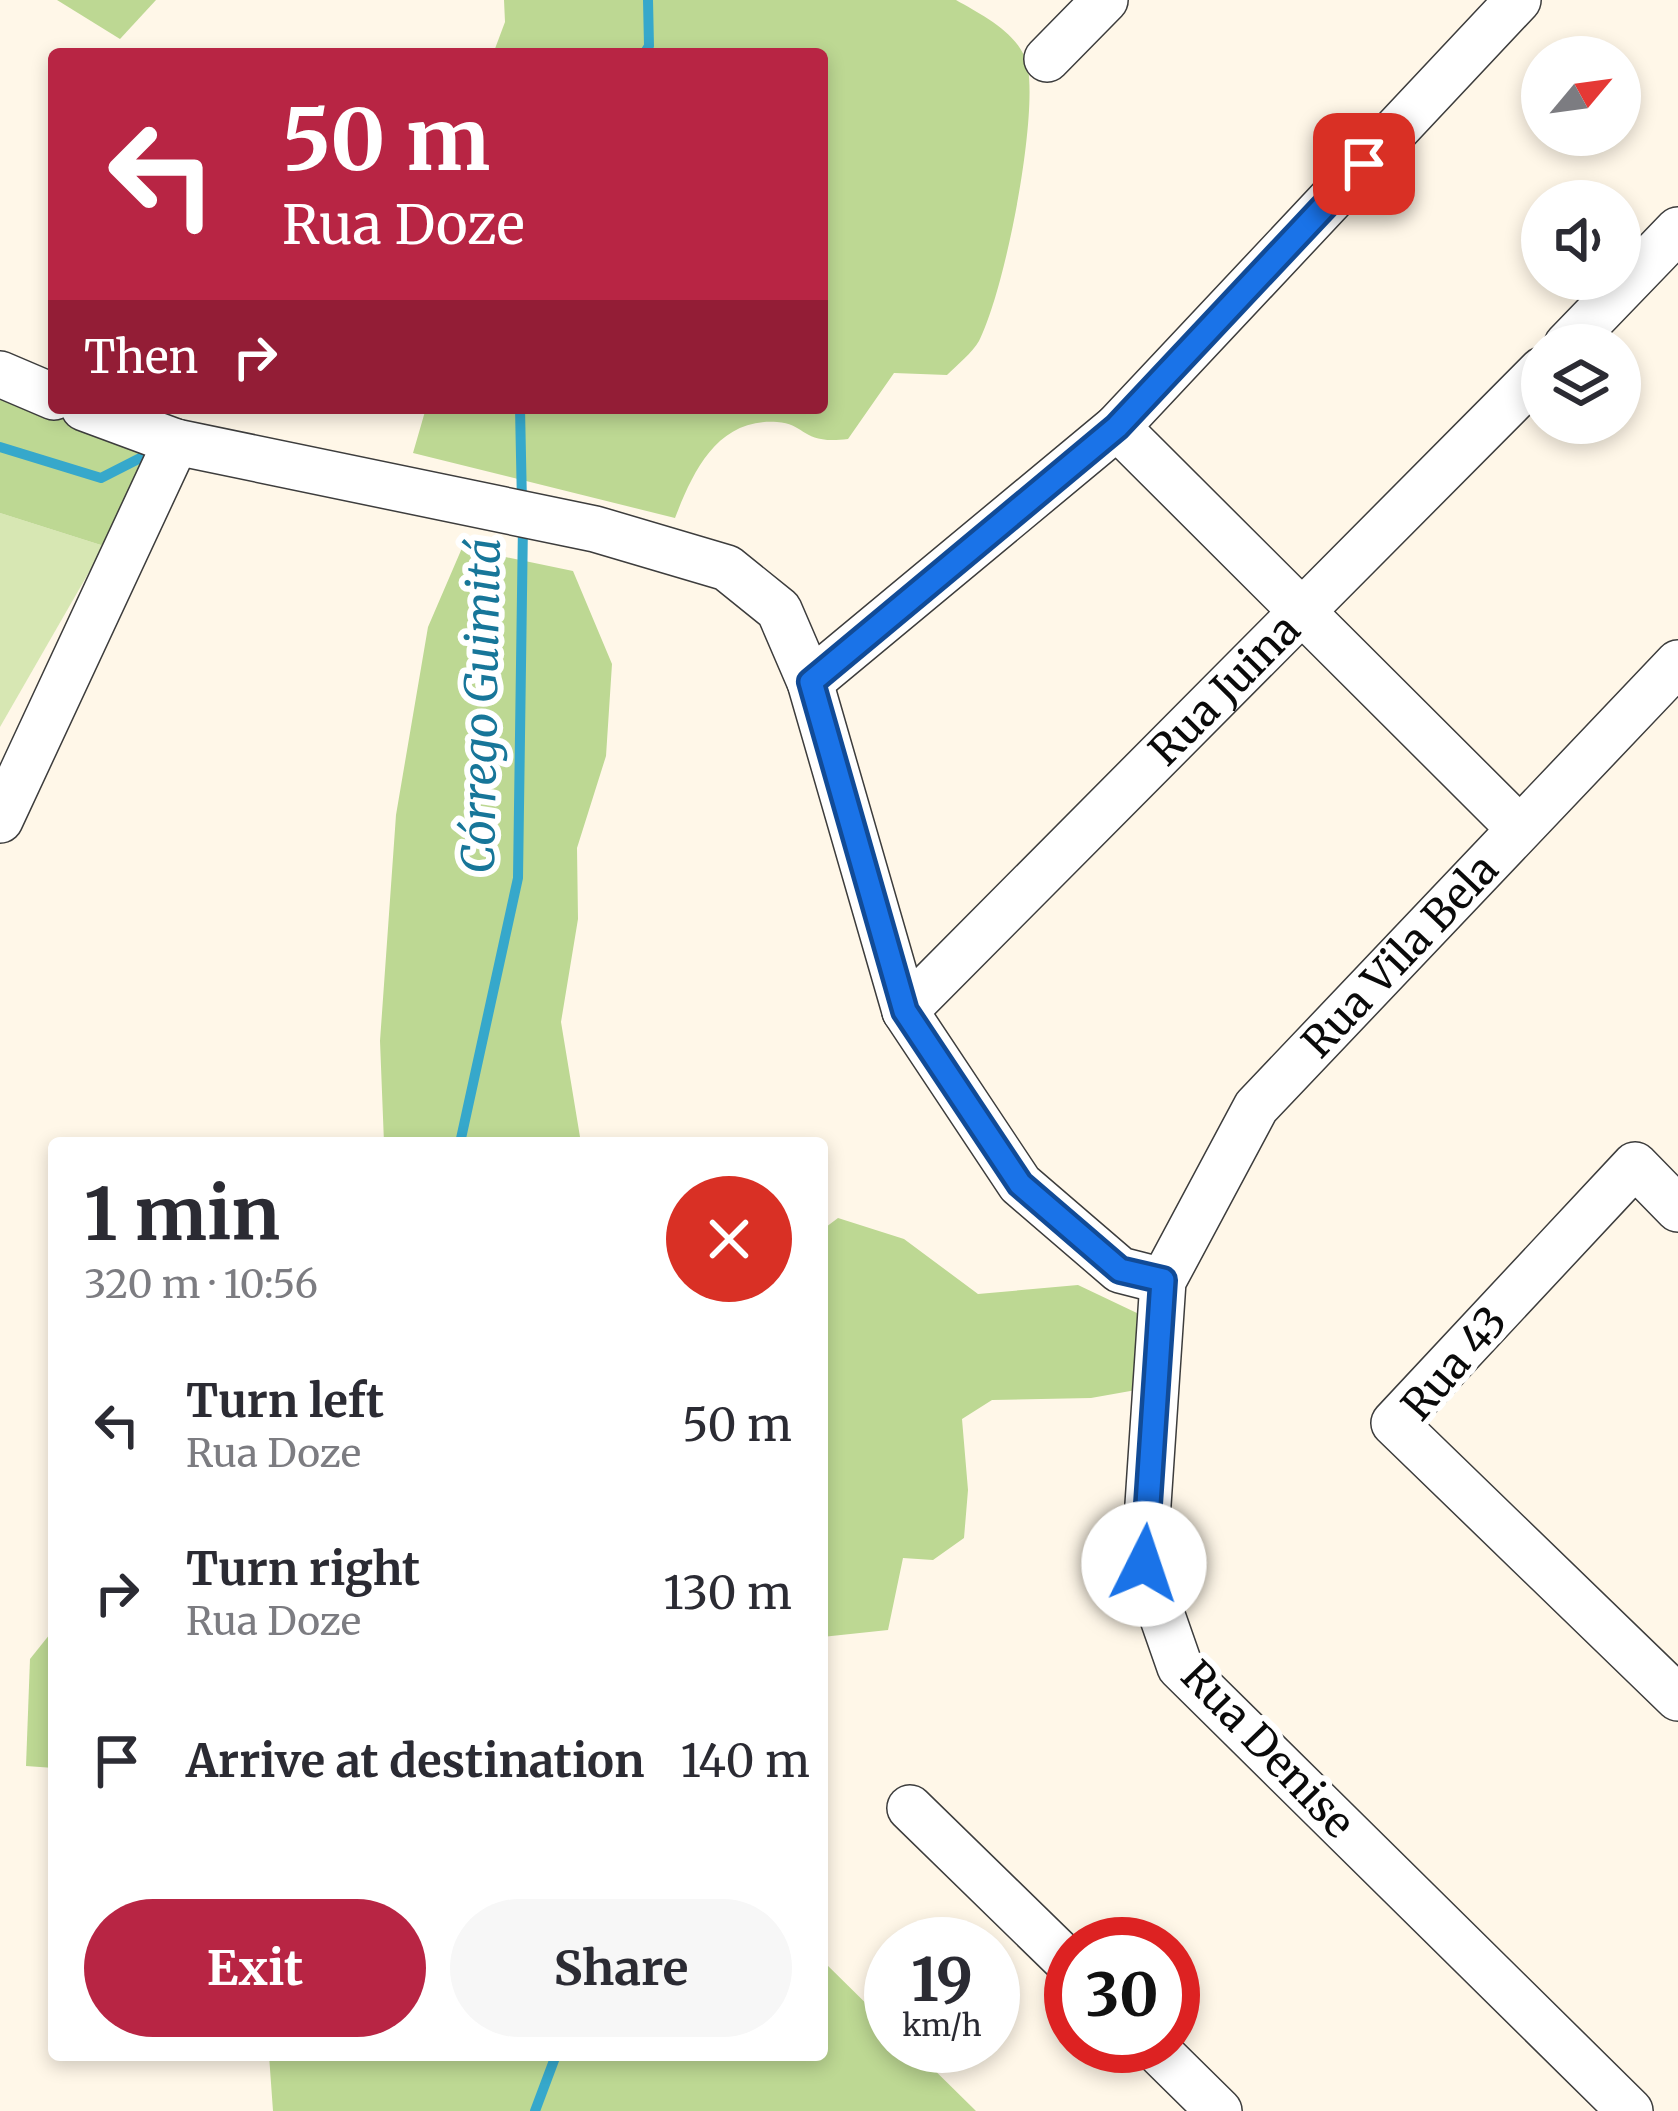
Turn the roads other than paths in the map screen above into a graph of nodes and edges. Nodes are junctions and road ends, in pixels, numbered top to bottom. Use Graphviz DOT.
graph roads {
  1 [pos="1105,0"];
  2 [pos="1518,0"];
  3 [pos="1047,58"];
  4 [pos="1678,230"];
  5 [pos="1587,324"];
  6 [pos="0,374"];
  7 [pos="1521,392"];
  8 [pos="48,394"];
  9 [pos="100,414"];
  10 [pos="1117,427"];
  11 [pos="176,442"];
  12 [pos="1305,614"];
  13 [pos="1678,663"];
  14 [pos="811,682"];
  15 [pos="0,820"];
  16 [pos="1519,828"];
  17 [pos="905,1011"];
  18 [pos="1678,1209"];
  19 [pos="1163,1280"];
  20 [pos="1678,1698"];
  21 [pos="910,1808"];
  22 [pos="1044,1939"];
  23 [pos="1180,2073"];
  24 [pos="1219,2111"];
  25 [pos="1630,2111"];
  1 -- 3 [label="street"];
  2 -- 10 [label="street"];
  4 -- 5 [label="street"];
  6 -- 8 [label="street"];
  7 -- 12 [label="street, Rua Juina"];
  9 -- 11 [label="street"];
  10 -- 12 [label="street"];
  10 -- 14 [label="street"];
  11 -- 14 [label="street"];
  11 -- 15 [label="street"];
  12 -- 16 [label="street"];
  12 -- 17 [label="street, Rua Juina"];
  13 -- 16 [label="street, Rua Vila Bela"];
  14 -- 17 [label="street"];
  16 -- 19 [label="street, Rua Vila Bela"];
  17 -- 19 [label="street"];
  18 -- 20 [label="street, Rua 43"];
  19 -- 25 [label="street, Rua Denise"];
  21 -- 22 [label="street"];
  23 -- 24 [label="street"];
}
